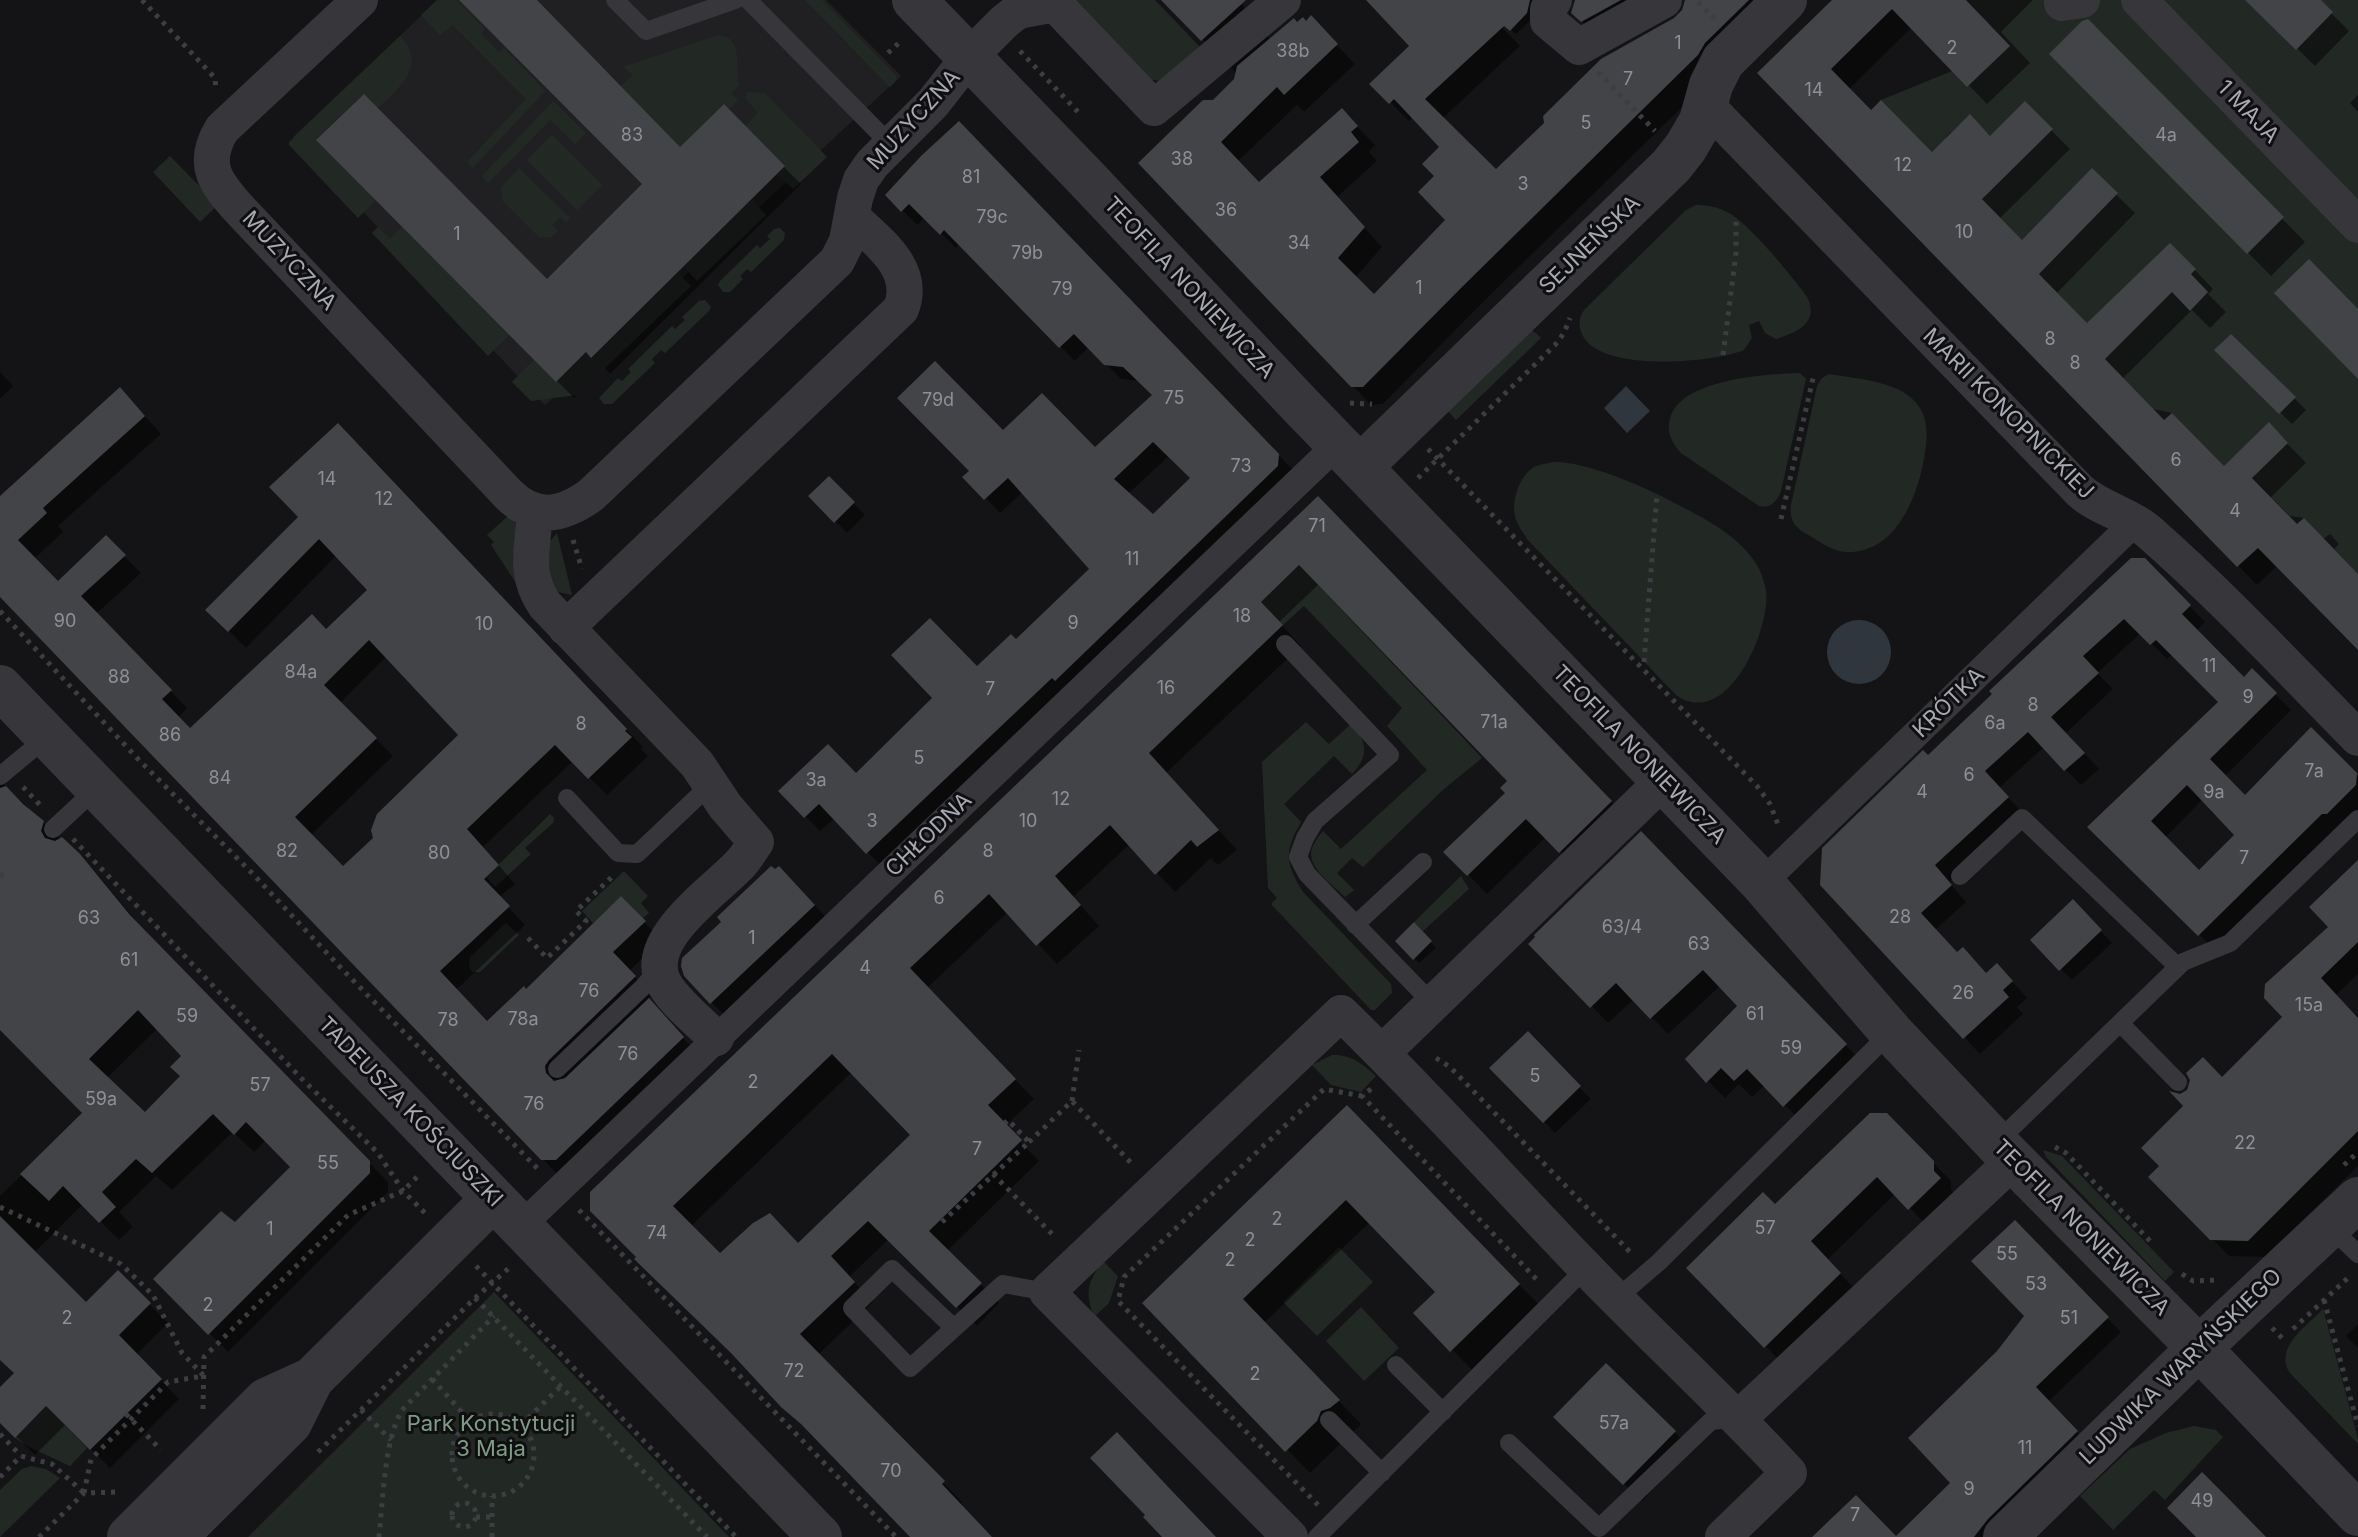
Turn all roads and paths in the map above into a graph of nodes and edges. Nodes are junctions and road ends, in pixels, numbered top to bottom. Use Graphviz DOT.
graph roads {
  1 [pos="142,0"];
  2 [pos="360,0"];
  3 [pos="615,0"];
  4 [pos="735,0"];
  5 [pos="748,0"];
  6 [pos="914,0"];
  7 [pos="1283,0"];
  8 [pos="1554,0"];
  9 [pos="1664,0"];
  10 [pos="1785,0"];
  11 [pos="2139,0"];
  12 [pos="1579,47"];
  13 [pos="969,57"];
  14 [pos="216,92"];
  15 [pos="1706,105"];
  16 [pos="1655,132"];
  17 [pos="891,145"];
  18 [pos="852,217"];
  19 [pos="1736,217"];
  20 [pos="2358,225"];
  21 [pos="1723,355"];
  22 [pos="1814,374"];
  23 [pos="1349,455"];
  24 [pos="1437,459"];
  25 [pos="1657,494"];
  26 [pos="535,512"];
  27 [pos="1781,519"];
  28 [pos="2135,522"];
  29 [pos="569,528"];
  30 [pos="584,578"];
  31 [pos="0,611"];
  32 [pos="566,628"];
  33 [pos="1285,644"];
  34 [pos="1644,662"];
  35 [pos="0,687"];
  36 [pos="47,737"];
  37 [pos="2358,738"];
  38 [pos="3,773"];
  39 [pos="704,774"];
  40 [pos="1664,780"];
  41 [pos="97,788"];
  42 [pos="567,798"];
  43 [pos="2358,819"];
  44 [pos="56,826"];
  45 [pos="637,854"];
  46 [pos="1423,862"];
  47 [pos="6,871"];
  48 [pos="1774,872"];
  49 [pos="0,876"];
  50 [pos="1960,876"];
  51 [pos="1355,925"];
  52 [pos="528,938"];
  53 [pos="2178,967"];
  54 [pos="659,969"];
  55 [pos="1432,1003"];
  56 [pos="2120,1023"];
  57 [pos="1891,1032"];
  58 [pos="716,1038"];
  59 [pos="1079,1050"];
  60 [pos="1432,1056"];
  61 [pos="1388,1059"];
  62 [pos="557,1069"];
  63 [pos="2178,1082"];
  64 [pos="1362,1096"];
  65 [pos="1072,1101"];
  66 [pos="1005,1123"];
  67 [pos="1029,1142"];
  68 [pos="2019,1150"];
  69 [pos="993,1174"];
  70 [pos="1142,1174"];
  71 [pos="558,1190"];
  72 [pos="0,1207"];
  73 [pos="507,1213"];
  74 [pos="942,1222"];
  75 [pos="2348,1226"];
  76 [pos="2158,1249"];
  77 [pos="1640,1253"];
  78 [pos="1079,1262"];
  79 [pos="1586,1268"];
  80 [pos="2358,1268"];
  81 [pos="2178,1270"];
  82 [pos="2223,1281"];
  83 [pos="1047,1292"];
  84 [pos="475,1298"];
  85 [pos="1616,1299"];
  86 [pos="1556,1300"];
  87 [pos="2324,1300"];
  88 [pos="494,1316"];
  89 [pos="954,1328"];
  90 [pos="2293,1329"];
  91 [pos="2199,1348"];
  92 [pos="1396,1365"];
  93 [pos="204,1376"];
  94 [pos="312,1379"];
  95 [pos="432,1379"];
  96 [pos="561,1386"];
  97 [pos="361,1410"];
  98 [pos="1443,1412"];
  99 [pos="128,1417"];
  100 [pos="193,1418"];
  101 [pos="1739,1418"];
  102 [pos="1329,1420"];
  103 [pos="470,1421"];
  104 [pos="521,1425"];
  105 [pos="2358,1426"];
  106 [pos="0,1434"];
  107 [pos="172,1440"];
  108 [pos="391,1440"];
  109 [pos="1509,1443"];
  110 [pos="161,1450"];
  111 [pos="318,1452"];
  112 [pos="21,1456"];
  113 [pos="150,1461"];
  114 [pos="1382,1473"];
  115 [pos="0,1477"];
  116 [pos="128,1483"];
  117 [pos="474,1491"];
  118 [pos="84,1493"];
  119 [pos="492,1496"];
  120 [pos="469,1505"];
  121 [pos="2358,1514"];
  122 [pos="476,1517"];
  123 [pos="492,1517"];
  124 [pos="1334,1521"];
  125 [pos="466,1527"];
  126 [pos="39,1537"];
  127 [pos="129,1537"];
  128 [pos="175,1537"];
  129 [pos="379,1537"];
  130 [pos="469,1537"];
  131 [pos="492,1537"];
  132 [pos="707,1537"];
  133 [pos="736,1537"];
  134 [pos="820,1537"];
  135 [pos="896,1537"];
  136 [pos="1290,1537"];
  137 [pos="1317,1537"];
  138 [pos="1723,1537"];
  139 [pos="2005,1537"];
  1 -- 14 [label="path"];
  2 -- 26 [label="street, MUZYCZNA"];
  3 -- 4 [label="lane"];
  5 -- 17 [label="lane"];
  6 -- 13 [label="street, TEOFILA NONIEWICZA"];
  7 -- 13 [label="street, MUZYCZNA"];
  8 -- 12 [label="street"];
  9 -- 12 [label="street"];
  10 -- 15 [label="street, SEJNEŃSKA"];
  11 -- 20 [label="street, 1 MAJA"];
  12 -- 16 [label="path"];
  13 -- 17 [label="street, MUZYCZNA"];
  13 -- 23 [label="street, TEOFILA NONIEWICZA"];
  15 -- 23 [label="street, SEJNEŃSKA"];
  15 -- 28 [label="street, MARII KONOPNICKIEJ"];
  17 -- 18 [label="street, MUZYCZNA"];
  18 -- 26 [label="street, MUZYCZNA"];
  18 -- 32 [label="street"];
  19 -- 21 [label="path"];
  22 -- 27 [label="path"];
  23 -- 40 [label="street, TEOFILA NONIEWICZA"];
  23 -- 58 [label="street, CHŁODNA"];
  24 -- 48 [label="path"];
  25 -- 34 [label="path"];
  26 -- 32 [label="street"];
  28 -- 37 [label="street, MARII KONOPNICKIEJ"];
  28 -- 48 [label="street, KRÓTKA"];
  29 -- 30 [label="path"];
  31 -- 71 [label="path"];
  32 -- 39 [label="street"];
  33 -- 51 [label="lane"];
  35 -- 36 [label="street, TADEUSZA KOŚCIUSZKI"];
  36 -- 38 [label="lane"];
  36 -- 41 [label="street, TADEUSZA KOŚCIUSZKI"];
  38 -- 44 [label="path"];
  39 -- 45 [label="lane"];
  39 -- 54 [label="street"];
  40 -- 48 [label="street, TEOFILA NONIEWICZA"];
  40 -- 55 [label="street"];
  41 -- 44 [label="lane"];
  41 -- 73 [label="street, TADEUSZA KOŚCIUSZKI"];
  42 -- 45 [label="lane"];
  43 -- 53 [label="lane"];
  44 -- 93 [label="path"];
  45 -- 52 [label="path"];
  46 -- 51 [label="lane"];
  47 -- 49 [label="path"];
  48 -- 57 [label="street, TEOFILA NONIEWICZA"];
  50 -- 53 [label="lane"];
  51 -- 55 [label="lane"];
  53 -- 56 [label="lane"];
  54 -- 58 [label="street"];
  54 -- 62 [label="lane"];
  55 -- 61 [label="street"];
  56 -- 63 [label="lane"];
  56 -- 68 [label="lane"];
  57 -- 68 [label="street, TEOFILA NONIEWICZA"];
  57 -- 85 [label="lane"];
  58 -- 71 [label="street, CHŁODNA"];
  59 -- 65 [label="path"];
  60 -- 77 [label="path"];
  61 -- 64 [label="path"];
  61 -- 78 [label="street"];
  61 -- 79 [label="street"];
  64 -- 86 [label="path"];
  64 -- 124 [label="path"];
  65 -- 67 [label="path"];
  65 -- 70 [label="path"];
  66 -- 67 [label="path"];
  67 -- 69 [label="path"];
  68 -- 76 [label="path"];
  68 -- 91 [label="street, TEOFILA NONIEWICZA"];
  68 -- 101 [label="street"];
  69 -- 74 [label="path"];
  69 -- 78 [label="path"];
  71 -- 73 [label="street, CHŁODNA"];
  71 -- 135 [label="path"];
  72 -- 93 [label="path"];
  73 -- 94 [label="street"];
  73 -- 134 [label="street, TADEUSZA KOŚCIUSZKI"];
  75 -- 91 [label="street, LUDWIKA WARYŃSKIEGO"];
  78 -- 83 [label="street"];
  79 -- 85 [label="street"];
  79 -- 86 [label="lane"];
  80 -- 87 [label="path"];
  81 -- 82 [label="path"];
  83 -- 89 [label="lane"];
  83 -- 136 [label="street"];
  84 -- 88 [label="path"];
  84 -- 97 [label="path"];
  84 -- 133 [label="path"];
  85 -- 101 [label="street"];
  86 -- 98 [label="lane"];
  87 -- 90 [label="path"];
  87 -- 105 [label="path"];
  88 -- 95 [label="path"];
  88 -- 96 [label="path"];
  89 -- 89 [label="lane"];
  91 -- 121 [label="street, TEOFILA NONIEWICZA"];
  91 -- 139 [label="street, LUDWIKA WARYŃSKIEGO"];
  92 -- 98 [label="lane"];
  93 -- 99 [label="path"];
  93 -- 100 [label="path"];
  94 -- 127 [label="street"];
  94 -- 128 [label="street"];
  95 -- 103 [label="path"];
  95 -- 108 [label="path"];
  96 -- 104 [label="path"];
  96 -- 132 [label="path"];
  97 -- 108 [label="path"];
  97 -- 111 [label="path"];
  98 -- 114 [label="lane"];
  99 -- 110 [label="path"];
  99 -- 118 [label="path"];
  101 -- 109 [label="lane"];
  101 -- 138 [label="street"];
  102 -- 114 [label="lane"];
  103 -- 104 [label="path"];
  103 -- 117 [label="path"];
  104 -- 119 [label="path"];
  106 -- 112 [label="path"];
  107 -- 110 [label="path"];
  108 -- 129 [label="path"];
  110 -- 113 [label="path"];
  112 -- 115 [label="path"];
  112 -- 118 [label="path"];
  114 -- 124 [label="lane"];
  116 -- 118 [label="path"];
  117 -- 119 [label="path"];
  117 -- 120 [label="path"];
  118 -- 126 [label="path"];
  119 -- 123 [label="path"];
  120 -- 122 [label="path"];
  120 -- 125 [label="path"];
  122 -- 123 [label="path"];
  122 -- 125 [label="path"];
  123 -- 131 [label="path"];
  124 -- 137 [label="lane"];
  125 -- 130 [label="path"];
}
